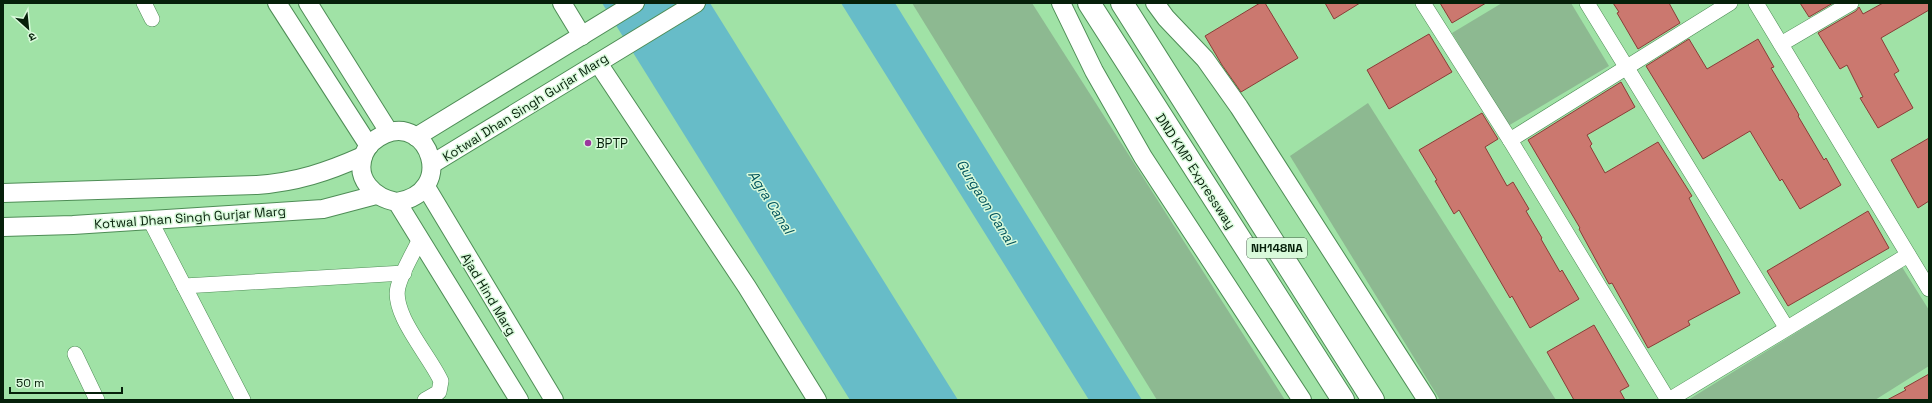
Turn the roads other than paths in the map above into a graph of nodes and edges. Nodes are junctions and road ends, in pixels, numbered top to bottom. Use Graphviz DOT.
graph roads {
  1 [pos="144,3"];
  2 [pos="278,3"];
  3 [pos="308,3"];
  4 [pos="562,3"];
  5 [pos="635,3"];
  6 [pos="696,3"];
  7 [pos="1061,3"];
  8 [pos="1089,3"];
  9 [pos="1122,3"];
  10 [pos="1155,3"];
  11 [pos="1423,3"];
  12 [pos="1587,3"];
  13 [pos="1730,3"];
  14 [pos="1756,3"];
  15 [pos="1851,3"];
  16 [pos="152,18"];
  17 [pos="582,36"];
  18 [pos="1781,44"];
  19 [pos="598,63"];
  20 [pos="1626,66"];
  21 [pos="389,132"];
  22 [pos="416,137"];
  23 [pos="1510,140"];
  24 [pos="366,151"];
  25 [pos="432,164"];
  26 [pos="426,187"];
  27 [pos="3,193"];
  28 [pos="376,195"];
  29 [pos="397,202"];
  30 [pos="150,220"];
  31 [pos="3,227"];
  32 [pos="420,239"];
  33 [pos="1908,255"];
  34 [pos="404,273"];
  35 [pos="184,286"];
  36 [pos="1929,289"];
  37 [pos="1786,328"];
  38 [pos="520,346"];
  39 [pos="75,354"];
  40 [pos="495,361"];
  41 [pos="97,400"];
  42 [pos="243,400"];
  43 [pos="426,400"];
  44 [pos="519,400"];
  45 [pos="554,400"];
  46 [pos="818,400"];
  47 [pos="1302,400"];
  48 [pos="1343,400"];
  49 [pos="1373,400"];
  50 [pos="1427,400"];
  51 [pos="1668,400"];
  1 -- 16 [label="street"];
  2 -- 24 [label="street"];
  3 -- 21 [label="street"];
  4 -- 17 [label="street"];
  5 -- 17 [label="street"];
  6 -- 19 [label="street, Kotwal Dhan Singh Gurjar Marg"];
  7 -- 47 [label="street"];
  8 -- 48 [label="highway, DND KMP Expressway / NH148NA"];
  9 -- 49 [label="highway, DND KMP Expressway / NH148NA"];
  10 -- 50 [label="street"];
  11 -- 23 [label="street"];
  12 -- 20 [label="street"];
  13 -- 20 [label="street"];
  14 -- 18 [label="street"];
  15 -- 18 [label="street"];
  17 -- 22 [label="street"];
  18 -- 33 [label="street"];
  19 -- 25 [label="street, Kotwal Dhan Singh Gurjar Marg"];
  19 -- 46 [label="street"];
  20 -- 23 [label="street"];
  20 -- 37 [label="street"];
  21 -- 22 [label="street"];
  21 -- 24 [label="street"];
  22 -- 25 [label="street"];
  23 -- 51 [label="street"];
  24 -- 27 [label="street, Kotwal Dhan Singh Gurjar Marg"];
  24 -- 28 [label="street"];
  25 -- 26 [label="street"];
  26 -- 29 [label="street"];
  26 -- 38 [label="street, Ajad Hind Marg"];
  28 -- 29 [label="street"];
  28 -- 30 [label="street, Kotwal Dhan Singh Gurjar Marg"];
  29 -- 32 [label="street"];
  30 -- 31 [label="street, Kotwal Dhan Singh Gurjar Marg"];
  30 -- 35 [label="street"];
  32 -- 34 [label="street"];
  32 -- 40 [label="street"];
  33 -- 36 [label="street"];
  33 -- 37 [label="street"];
  34 -- 35 [label="street"];
  34 -- 43 [label="street"];
  35 -- 42 [label="street"];
  37 -- 51 [label="street"];
  38 -- 40 [label="street"];
  38 -- 45 [label="street, Ajad Hind Marg"];
  39 -- 41 [label="street"];
  40 -- 44 [label="street"];
}
